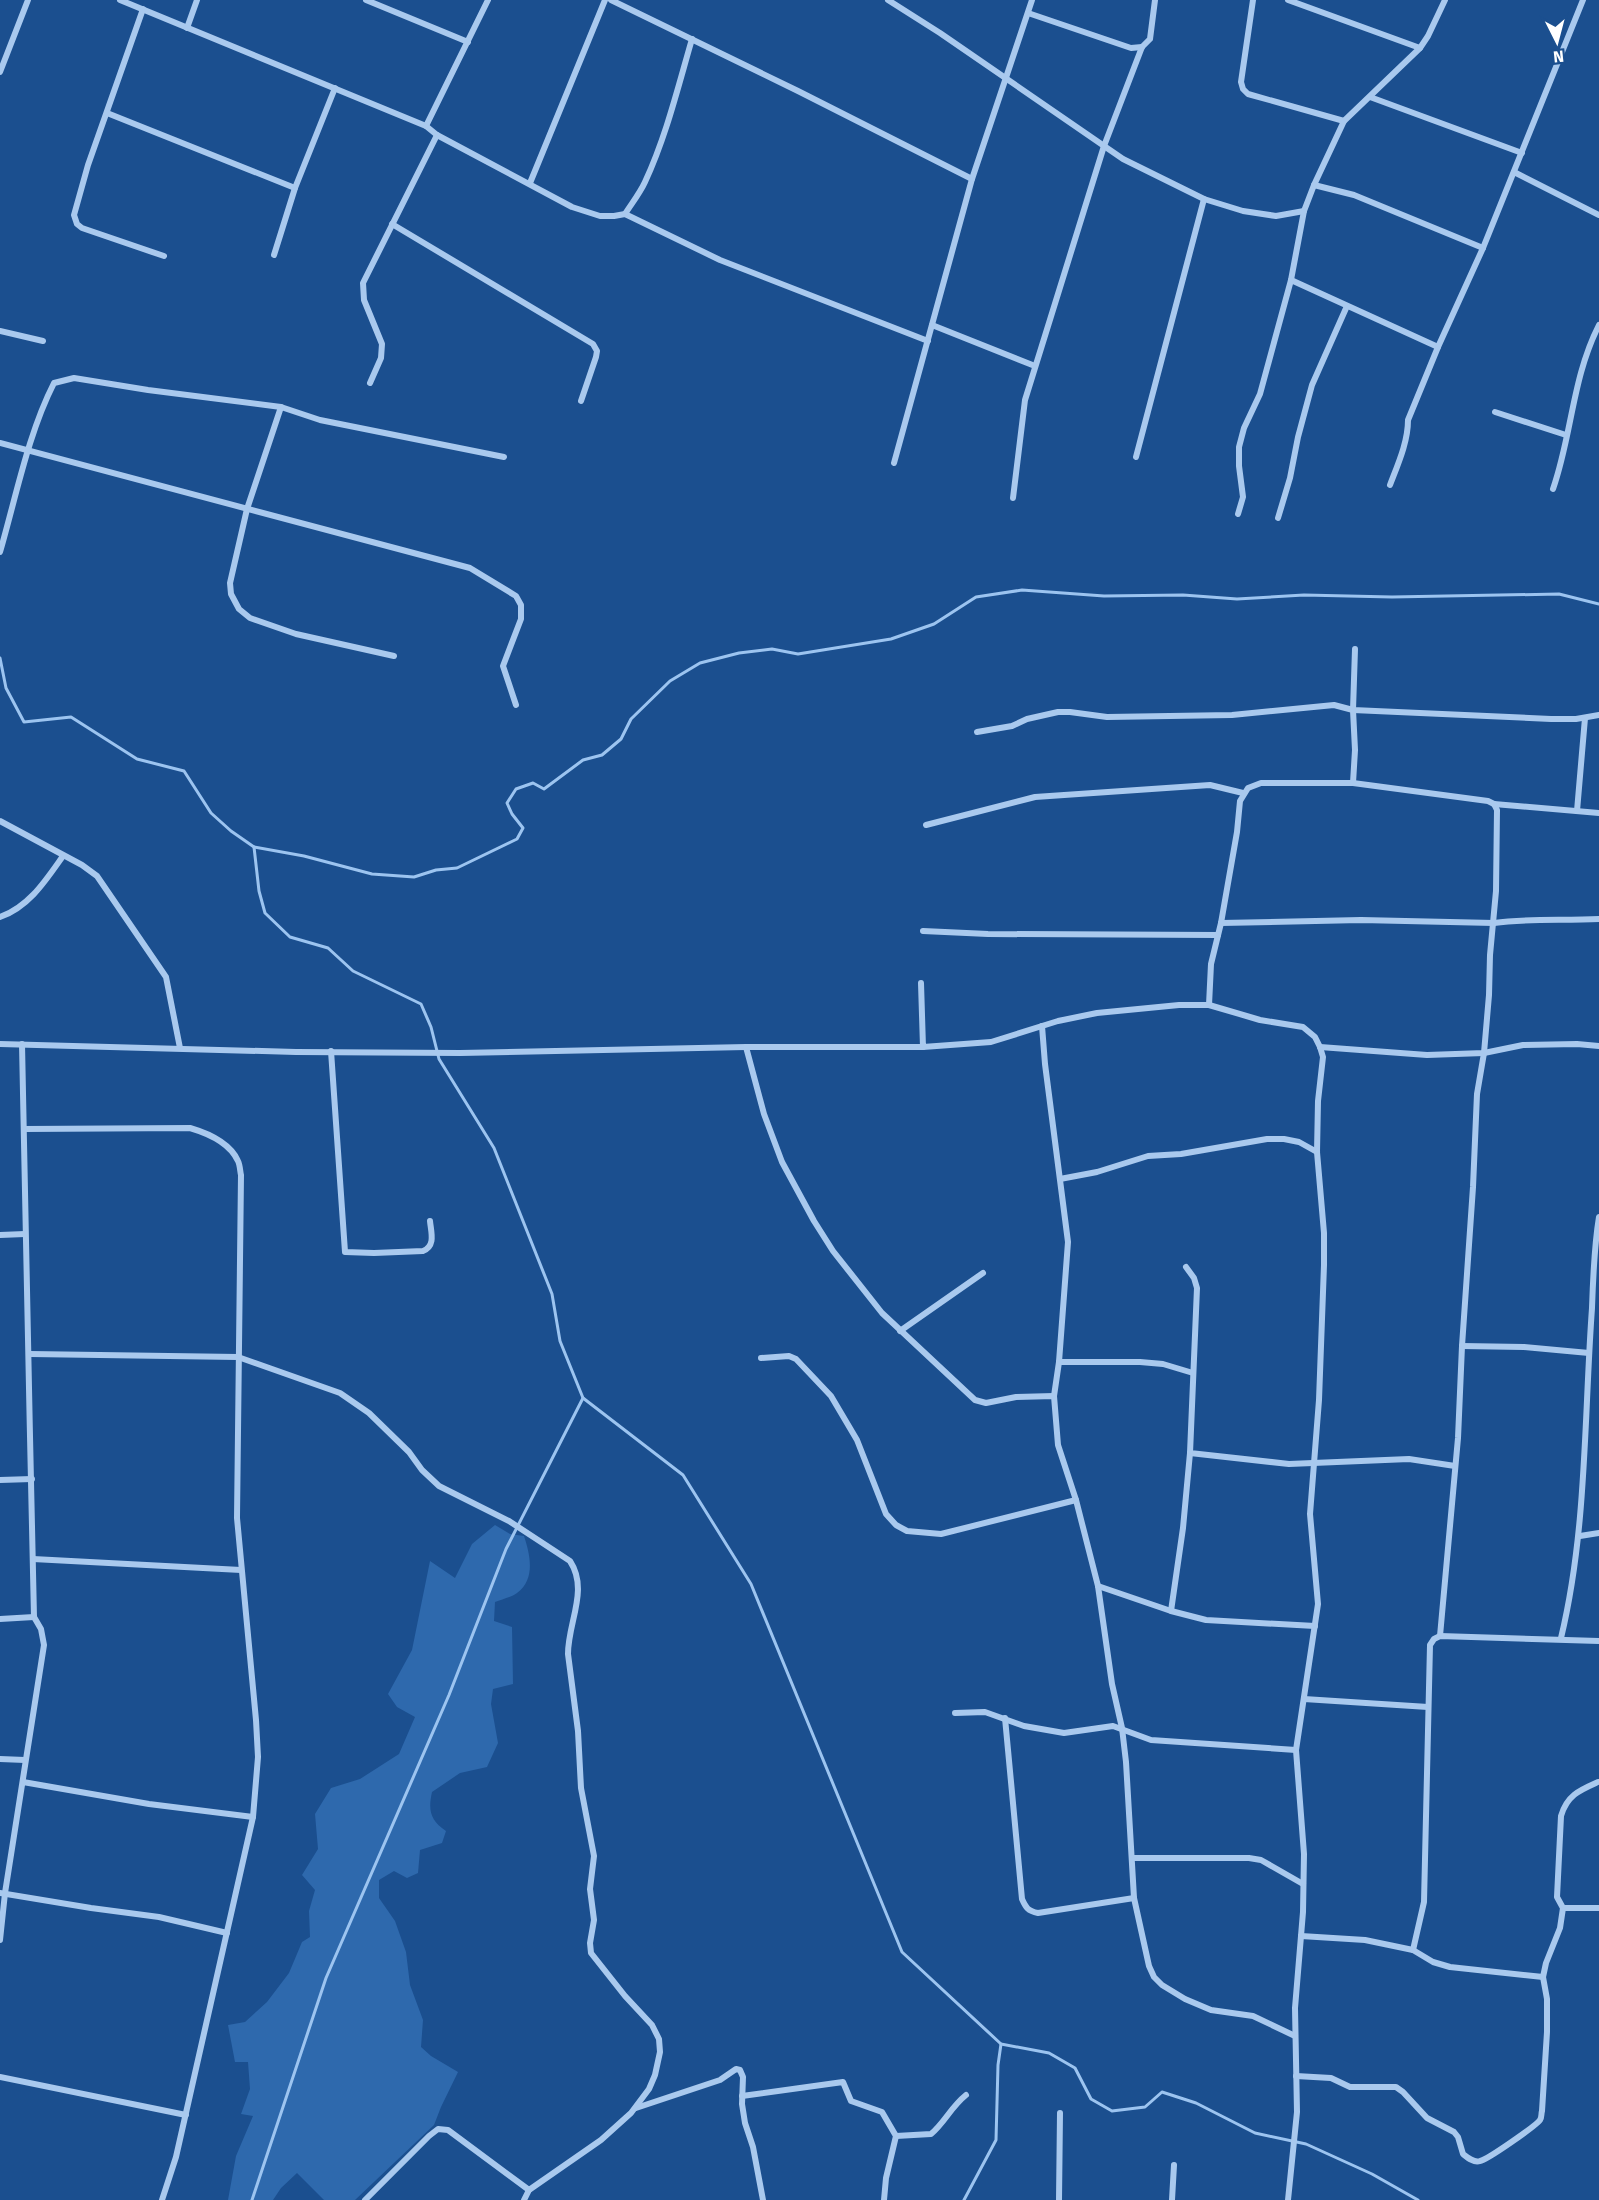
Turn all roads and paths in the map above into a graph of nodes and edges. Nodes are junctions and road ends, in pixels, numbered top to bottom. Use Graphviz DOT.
graph roads {
  1 [pos="28,0"];
  2 [pos="120,0"];
  3 [pos="197,0"];
  4 [pos="366,0"];
  5 [pos="488,0"];
  6 [pos="605,0"];
  7 [pos="611,0"];
  8 [pos="888,0"];
  9 [pos="1032,0"];
  10 [pos="1155,0"];
  11 [pos="1252,0"];
  12 [pos="1288,0"];
  13 [pos="1445,0"];
  14 [pos="1584,0"];
  15 [pos="142,9"];
  16 [pos="1028,14"];
  17 [pos="187,28"];
  18 [pos="692,39"];
  19 [pos="468,42"];
  20 [pos="1142,47"];
  21 [pos="1420,48"];
  22 [pos="0,72"];
  23 [pos="1006,78"];
  24 [pos="335,88"];
  25 [pos="1370,97"];
  26 [pos="107,113"];
  27 [pos="1344,121"];
  28 [pos="426,126"];
  29 [pos="437,135"];
  30 [pos="1104,146"];
  31 [pos="1522,153"];
  32 [pos="1514,172"];
  33 [pos="972,179"];
  34 [pos="530,183"];
  35 [pos="1314,185"];
  36 [pos="295,188"];
  37 [pos="1204,200"];
  38 [pos="1304,211"];
  39 [pos="626,214"];
  40 [pos="1599,215"];
  41 [pos="392,224"];
  42 [pos="1483,248"];
  43 [pos="274,255"];
  44 [pos="164,256"];
  45 [pos="1291,280"];
  46 [pos="1347,306"];
  47 [pos="932,325"];
  48 [pos="1599,326"];
  49 [pos="0,331"];
  50 [pos="43,341"];
  51 [pos="928,341"];
  52 [pos="1438,347"];
  53 [pos="1035,366"];
  54 [pos="370,382"];
  55 [pos="581,401"];
  56 [pos="281,406"];
  57 [pos="1495,412"];
  58 [pos="1566,435"];
  59 [pos="0,444"];
  60 [pos="29,451"];
  61 [pos="504,456"];
  62 [pos="1136,457"];
  63 [pos="894,463"];
  64 [pos="1390,485"];
  65 [pos="1553,489"];
  66 [pos="1013,498"];
  67 [pos="247,509"];
  68 [pos="1238,514"];
  69 [pos="1278,518"];
  70 [pos="0,552"];
  71 [pos="1355,649"];
  72 [pos="393,656"];
  73 [pos="516,705"];
  74 [pos="1353,710"];
  75 [pos="1599,715"];
  76 [pos="1585,718"];
  77 [pos="977,732"];
  78 [pos="1353,783"];
  79 [pos="1243,793"];
  80 [pos="1494,804"];
  81 [pos="1577,811"];
  82 [pos="1599,813"];
  83 [pos="0,821"];
  84 [pos="926,825"];
  85 [pos="63,856"];
  86 [pos="0,917"];
  87 [pos="1599,919"];
  88 [pos="1221,923"];
  89 [pos="1494,923"];
  90 [pos="923,931"];
  91 [pos="1218,935"];
  92 [pos="921,983"];
  93 [pos="1209,1005"];
  94 [pos="1042,1026"];
  95 [pos="0,1044"];
  96 [pos="22,1044"];
  97 [pos="1599,1046"];
  98 [pos="746,1047"];
  99 [pos="923,1047"];
  100 [pos="1320,1047"];
  101 [pos="180,1048"];
  102 [pos="331,1051"];
  103 [pos="1484,1053"];
  104 [pos="24,1129"];
  105 [pos="1317,1152"];
  106 [pos="1060,1179"];
  107 [pos="1599,1217"];
  108 [pos="430,1221"];
  109 [pos="25,1234"];
  110 [pos="0,1235"];
  111 [pos="1186,1267"];
  112 [pos="982,1273"];
  113 [pos="900,1331"];
  114 [pos="1462,1346"];
  115 [pos="1589,1353"];
  116 [pos="30,1354"];
  117 [pos="238,1357"];
  118 [pos="761,1358"];
  119 [pos="1059,1362"];
  120 [pos="1193,1373"];
  121 [pos="1054,1396"];
  122 [pos="1190,1454"];
  123 [pos="1313,1462"];
  124 [pos="1455,1466"];
  125 [pos="32,1479"];
  126 [pos="0,1480"];
  127 [pos="1076,1500"];
  128 [pos="1599,1533"];
  129 [pos="1580,1536"];
  130 [pos="33,1559"];
  131 [pos="242,1570"];
  132 [pos="1098,1586"];
  133 [pos="1171,1611"];
  134 [pos="34,1617"];
  135 [pos="0,1619"];
  136 [pos="1315,1626"];
  137 [pos="1440,1636"];
  138 [pos="1561,1638"];
  139 [pos="1599,1641"];
  140 [pos="1304,1699"];
  141 [pos="1428,1707"];
  142 [pos="955,1713"];
  143 [pos="1005,1718"];
  144 [pos="1122,1728"];
  145 [pos="1296,1750"];
  146 [pos="0,1759"];
  147 [pos="25,1760"];
  148 [pos="23,1782"];
  149 [pos="1598,1782"];
  150 [pos="253,1817"];
  151 [pos="1132,1858"];
  152 [pos="1303,1884"];
  153 [pos="3,1893"];
  154 [pos="1134,1898"];
  155 [pos="1563,1908"];
  156 [pos="1599,1908"];
  157 [pos="227,1932"];
  158 [pos="1300,1936"];
  159 [pos="0,1940"];
  160 [pos="1413,1950"];
  161 [pos="1543,1977"];
  162 [pos="1296,2036"];
  163 [pos="1296,2076"];
  164 [pos="0,2077"];
  165 [pos="966,2095"];
  166 [pos="742,2096"];
  167 [pos="635,2108"];
  168 [pos="1060,2113"];
  169 [pos="186,2115"];
  170 [pos="896,2136"];
  171 [pos="1174,2165"];
  172 [pos="529,2190"];
  173 [pos="162,2200"];
  174 [pos="365,2200"];
  175 [pos="524,2200"];
  176 [pos="763,2200"];
  177 [pos="884,2200"];
  178 [pos="1059,2200"];
  179 [pos="1172,2200"];
  180 [pos="1288,2200"];
  1 -- 22 [label="street"];
  2 -- 15 [label="street"];
  3 -- 17 [label="street"];
  4 -- 19 [label="street"];
  5 -- 19 [label="street"];
  6 -- 34 [label="street"];
  7 -- 18 [label="street"];
  8 -- 23 [label="street"];
  9 -- 16 [label="street"];
  10 -- 20 [label="street"];
  11 -- 27 [label="street"];
  12 -- 21 [label="street"];
  13 -- 21 [label="street"];
  14 -- 31 [label="street"];
  15 -- 17 [label="street"];
  15 -- 26 [label="street"];
  16 -- 20 [label="street"];
  16 -- 23 [label="street"];
  17 -- 24 [label="street"];
  18 -- 33 [label="street"];
  18 -- 39 [label="street"];
  19 -- 28 [label="street"];
  20 -- 30 [label="street"];
  21 -- 25 [label="street"];
  23 -- 30 [label="street"];
  23 -- 33 [label="street"];
  24 -- 28 [label="street"];
  24 -- 36 [label="street"];
  25 -- 27 [label="street"];
  25 -- 31 [label="street"];
  26 -- 36 [label="street"];
  26 -- 44 [label="street"];
  27 -- 35 [label="street"];
  28 -- 29 [label="street"];
  29 -- 34 [label="street"];
  29 -- 41 [label="street"];
  30 -- 37 [label="street"];
  30 -- 53 [label="street"];
  31 -- 32 [label="street"];
  32 -- 40 [label="street"];
  32 -- 42 [label="street"];
  33 -- 47 [label="street"];
  34 -- 39 [label="street"];
  35 -- 38 [label="street"];
  35 -- 42 [label="street"];
  36 -- 43 [label="street"];
  37 -- 38 [label="street"];
  37 -- 62 [label="street"];
  38 -- 45 [label="street"];
  39 -- 51 [label="street"];
  41 -- 54 [label="street"];
  41 -- 55 [label="street"];
  42 -- 52 [label="street"];
  45 -- 46 [label="street"];
  45 -- 68 [label="street"];
  46 -- 52 [label="street"];
  46 -- 69 [label="street"];
  47 -- 51 [label="street"];
  47 -- 53 [label="street"];
  48 -- 58 [label="street"];
  49 -- 50 [label="street"];
  51 -- 63 [label="street"];
  52 -- 64 [label="street"];
  53 -- 66 [label="street"];
  56 -- 60 [label="street"];
  56 -- 61 [label="street"];
  56 -- 67 [label="street"];
  57 -- 58 [label="street"];
  58 -- 65 [label="street"];
  59 -- 60 [label="street"];
  60 -- 67 [label="street"];
  60 -- 70 [label="street"];
  67 -- 72 [label="street"];
  67 -- 73 [label="street"];
  71 -- 74 [label="street"];
  74 -- 76 [label="street"];
  74 -- 77 [label="street"];
  74 -- 78 [label="street"];
  75 -- 76 [label="street"];
  76 -- 81 [label="street"];
  78 -- 79 [label="street"];
  78 -- 80 [label="street"];
  79 -- 84 [label="street"];
  79 -- 88 [label="street"];
  80 -- 81 [label="street"];
  80 -- 89 [label="street"];
  81 -- 82 [label="street"];
  83 -- 85 [label="street"];
  85 -- 86 [label="street"];
  85 -- 101 [label="street"];
  87 -- 89 [label="street"];
  88 -- 89 [label="street"];
  88 -- 91 [label="street"];
  89 -- 103 [label="street"];
  90 -- 91 [label="street"];
  91 -- 93 [label="street"];
  92 -- 99 [label="street"];
  93 -- 94 [label="street"];
  93 -- 100 [label="street"];
  94 -- 99 [label="street"];
  94 -- 106 [label="street"];
  95 -- 96 [label="street"];
  96 -- 101 [label="street"];
  96 -- 104 [label="street"];
  97 -- 103 [label="street"];
  98 -- 99 [label="street"];
  98 -- 102 [label="street"];
  98 -- 113 [label="street"];
  100 -- 103 [label="street"];
  100 -- 105 [label="street"];
  101 -- 102 [label="street"];
  102 -- 108 [label="street"];
  103 -- 114 [label="street"];
  104 -- 109 [label="street"];
  104 -- 117 [label="street"];
  105 -- 106 [label="street"];
  105 -- 123 [label="street"];
  106 -- 119 [label="street"];
  107 -- 115 [label="street"];
  109 -- 110 [label="street"];
  109 -- 116 [label="street"];
  111 -- 120 [label="street"];
  112 -- 113 [label="street"];
  113 -- 121 [label="street"];
  114 -- 115 [label="street"];
  114 -- 124 [label="street"];
  115 -- 129 [label="street"];
  116 -- 117 [label="street"];
  116 -- 125 [label="street"];
  117 -- 131 [label="street"];
  117 -- 167 [label="street"];
  118 -- 127 [label="street"];
  119 -- 120 [label="street"];
  119 -- 121 [label="street"];
  120 -- 122 [label="street"];
  121 -- 127 [label="street"];
  122 -- 123 [label="street"];
  122 -- 133 [label="street"];
  123 -- 124 [label="street"];
  123 -- 136 [label="street"];
  124 -- 137 [label="street"];
  125 -- 126 [label="street"];
  125 -- 130 [label="street"];
  127 -- 132 [label="street"];
  128 -- 129 [label="street"];
  129 -- 138 [label="street"];
  130 -- 131 [label="street"];
  130 -- 134 [label="street"];
  131 -- 150 [label="street"];
  132 -- 133 [label="street"];
  132 -- 144 [label="street"];
  133 -- 136 [label="street"];
  134 -- 135 [label="street"];
  134 -- 147 [label="street"];
  136 -- 140 [label="street"];
  137 -- 138 [label="street"];
  137 -- 141 [label="street"];
  138 -- 139 [label="street"];
  140 -- 141 [label="street"];
  140 -- 145 [label="street"];
  141 -- 160 [label="street"];
  142 -- 143 [label="street"];
  143 -- 144 [label="street"];
  143 -- 154 [label="street"];
  144 -- 145 [label="street"];
  144 -- 151 [label="street"];
  145 -- 152 [label="street"];
  146 -- 147 [label="street"];
  147 -- 148 [label="street"];
  148 -- 150 [label="street"];
  148 -- 153 [label="street"];
  149 -- 155 [label="street"];
  150 -- 157 [label="street"];
  151 -- 152 [label="street"];
  151 -- 154 [label="street"];
  152 -- 158 [label="street"];
  153 -- 157 [label="street"];
  153 -- 159 [label="street"];
  154 -- 162 [label="street"];
  155 -- 156 [label="street"];
  155 -- 161 [label="street"];
  157 -- 169 [label="street"];
  158 -- 160 [label="street"];
  158 -- 162 [label="street"];
  160 -- 161 [label="street"];
  161 -- 163 [label="street"];
  162 -- 163 [label="street"];
  163 -- 180 [label="street"];
  164 -- 169 [label="street"];
  165 -- 170 [label="street"];
  166 -- 167 [label="street"];
  166 -- 170 [label="street"];
  166 -- 176 [label="street"];
  167 -- 172 [label="street"];
  168 -- 178 [label="street"];
  169 -- 173 [label="street"];
  170 -- 177 [label="street"];
  171 -- 179 [label="street"];
  172 -- 174 [label="street"];
  172 -- 175 [label="street"];
}
